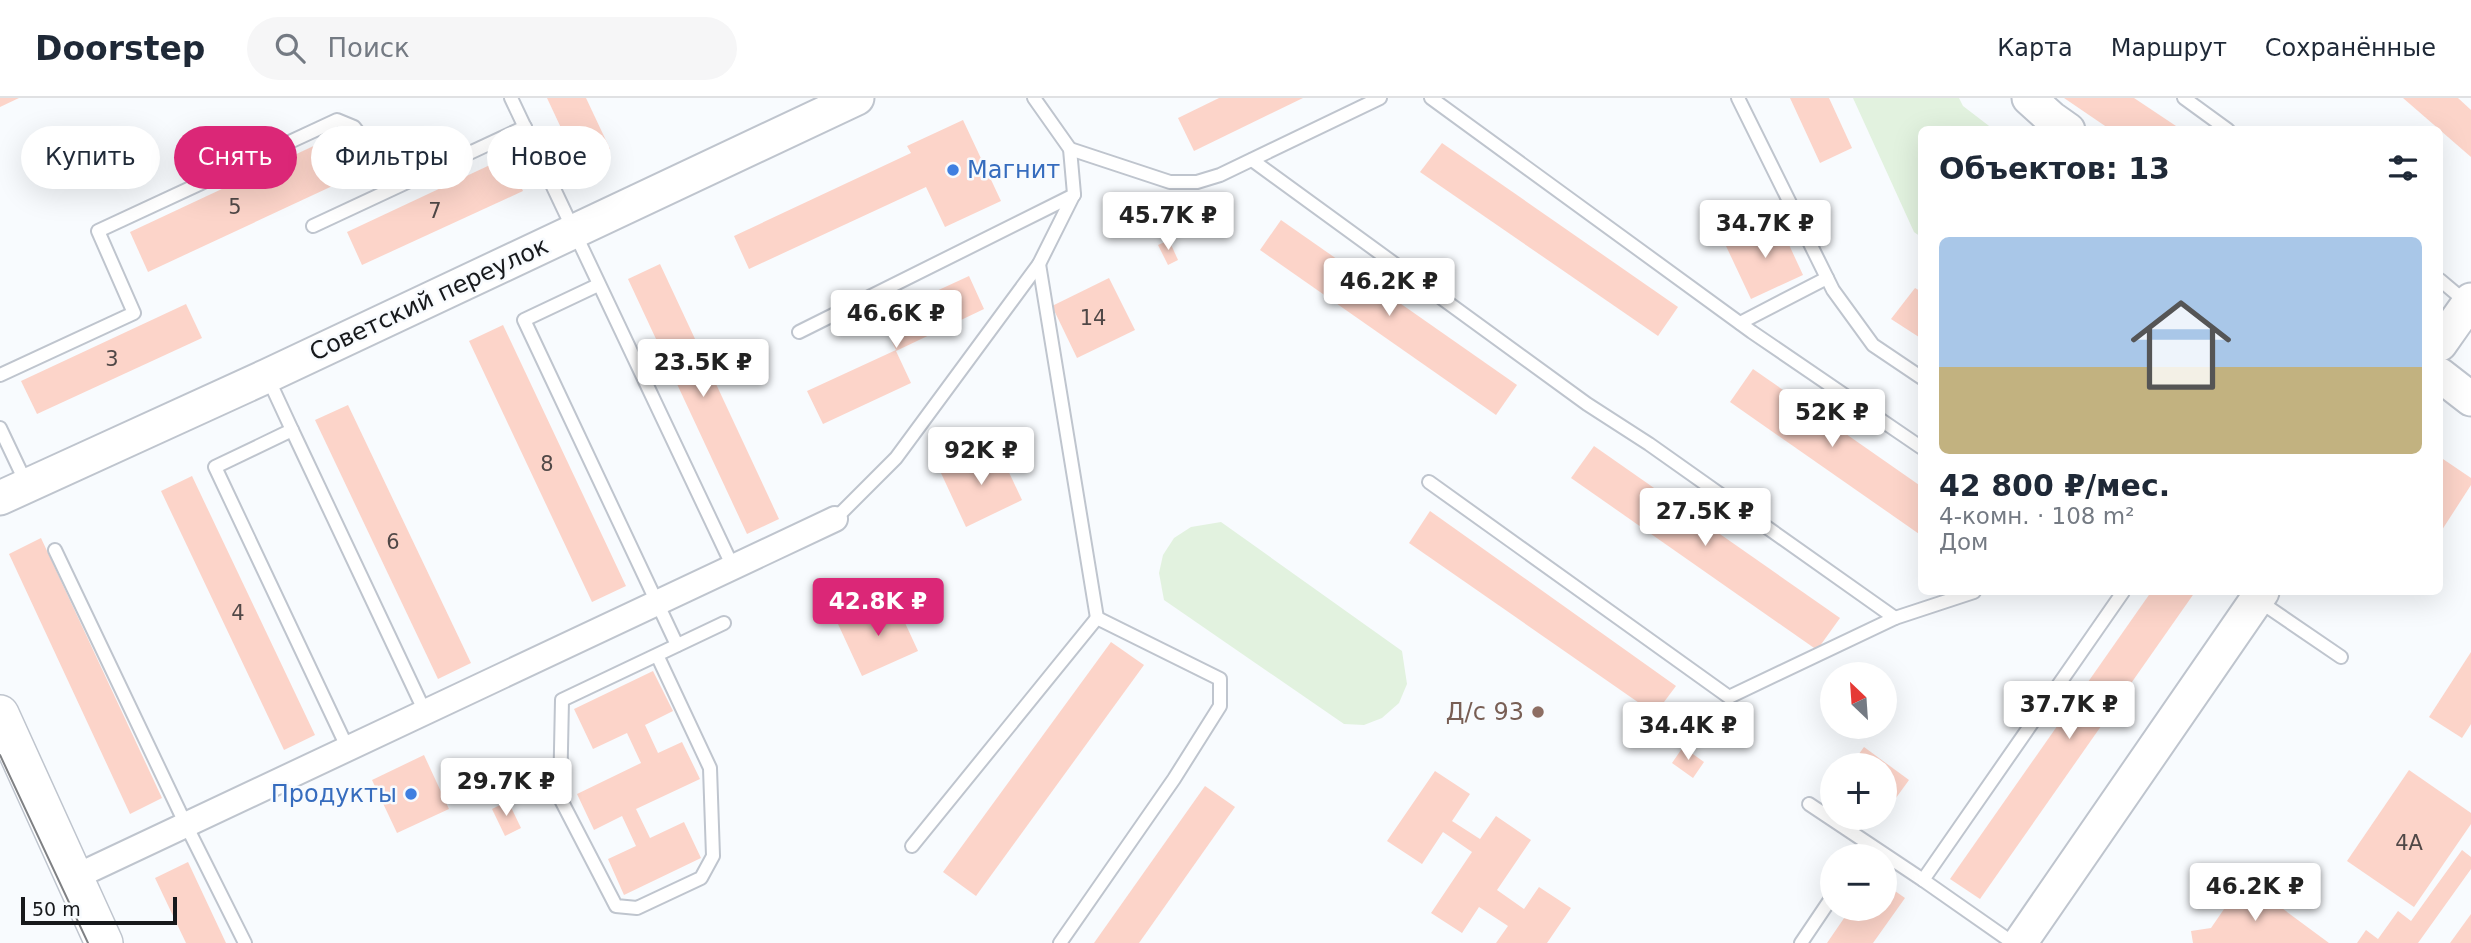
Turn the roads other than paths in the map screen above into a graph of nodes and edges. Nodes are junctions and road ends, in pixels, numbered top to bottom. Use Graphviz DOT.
graph roads {
  1 [pos="511,98"];
  2 [pos="857,98"];
  3 [pos="1034,98"];
  4 [pos="1380,98"];
  5 [pos="1431,98"];
  6 [pos="1738,98"];
  7 [pos="2029,98"];
  8 [pos="2184,98"];
  9 [pos="324,126"];
  10 [pos="352,126"];
  11 [pos="525,126"];
  12 [pos="2062,126"];
  13 [pos="2222,126"];
  14 [pos="311,132"];
  15 [pos="1070,149"];
  16 [pos="1252,160"];
  17 [pos="389,189"];
  18 [pos="554,189"];
  19 [pos="1074,194"];
  20 [pos="313,226"];
  21 [pos="573,231"];
  22 [pos="1039,264"];
  23 [pos="1828,278"];
  24 [pos="2443,282"];
  25 [pos="598,285"];
  26 [pos="2470,302"];
  27 [pos="1740,323"];
  28 [pos="799,332"];
  29 [pos="2443,340"];
  30 [pos="0,375"];
  31 [pos="1918,375"];
  32 [pos="267,376"];
  33 [pos="2443,377"];
  34 [pos="2471,399"];
  35 [pos="0,428"];
  36 [pos="292,430"];
  37 [pos="1918,445"];
  38 [pos="1429,482"];
  39 [pos="14,491"];
  40 [pos="835,519"];
  41 [pos="55,550"];
  42 [pos="733,567"];
  43 [pos="1965,595"];
  44 [pos="2121,595"];
  45 [pos="2253,595"];
  46 [pos="2255,595"];
  47 [pos="656,603"];
  48 [pos="1097,618"];
  49 [pos="1895,618"];
  50 [pos="724,623"];
  51 [pos="677,645"];
  52 [pos="657,655"];
  53 [pos="2341,657"];
  54 [pos="425,712"];
  55 [pos="0,714"];
  56 [pos="348,749"];
  57 [pos="1809,804"];
  58 [pos="186,825"];
  59 [pos="1868,844"];
  60 [pos="912,846"];
  61 [pos="1897,863"];
  62 [pos="73,878"];
  63 [pos="1923,880"];
  64 [pos="1820,915"];
  65 [pos="104,943"];
  66 [pos="245,943"];
  67 [pos="1060,943"];
  68 [pos="1801,943"];
  69 [pos="2013,943"];
  70 [pos="2020,943"];
  1 -- 11 [label="lane"];
  2 -- 21 [label="street, Советский переулок"];
  3 -- 15 [label="lane"];
  4 -- 16 [label="lane"];
  5 -- 27 [label="lane"];
  6 -- 23 [label="lane"];
  7 -- 12 [label="street"];
  8 -- 13 [label="lane"];
  9 -- 10 [label="lane"];
  14 -- 30 [label="lane"];
  15 -- 16 [label="lane"];
  15 -- 19 [label="lane"];
  16 -- 49 [label="lane"];
  17 -- 20 [label="lane"];
  18 -- 21 [label="lane"];
  19 -- 22 [label="lane"];
  19 -- 28 [label="lane"];
  21 -- 25 [label="lane"];
  21 -- 32 [label="street, Советский переулок"];
  22 -- 40 [label="lane"];
  22 -- 48 [label="lane"];
  23 -- 27 [label="lane"];
  23 -- 31 [label="lane"];
  24 -- 26 [label="lane"];
  25 -- 42 [label="lane"];
  25 -- 47 [label="lane"];
  26 -- 29 [label="street"];
  27 -- 37 [label="lane"];
  32 -- 36 [label="lane"];
  32 -- 39 [label="street, Советский переулок"];
  33 -- 34 [label="street"];
  35 -- 39 [label="lane"];
  36 -- 54 [label="lane"];
  36 -- 56 [label="lane"];
  38 -- 49 [label="lane"];
  40 -- 42 [label="street"];
  41 -- 58 [label="lane"];
  42 -- 47 [label="street"];
  43 -- 49 [label="lane"];
  44 -- 63 [label="lane"];
  45 -- 70 [label="street"];
  46 -- 53 [label="lane"];
  47 -- 51 [label="lane"];
  47 -- 54 [label="street"];
  48 -- 60 [label="lane"];
  48 -- 67 [label="lane"];
  50 -- 51 [label="lane"];
  51 -- 52 [label="lane"];
  52 -- 52 [label="lane"];
  54 -- 56 [label="street"];
  55 -- 62 [label="main road"];
  56 -- 58 [label="street"];
  57 -- 59 [label="lane"];
  58 -- 62 [label="street"];
  58 -- 66 [label="lane"];
  61 -- 63 [label="lane"];
  62 -- 65 [label="main road"];
  63 -- 69 [label="lane"];
  64 -- 68 [label="lane"];
}
